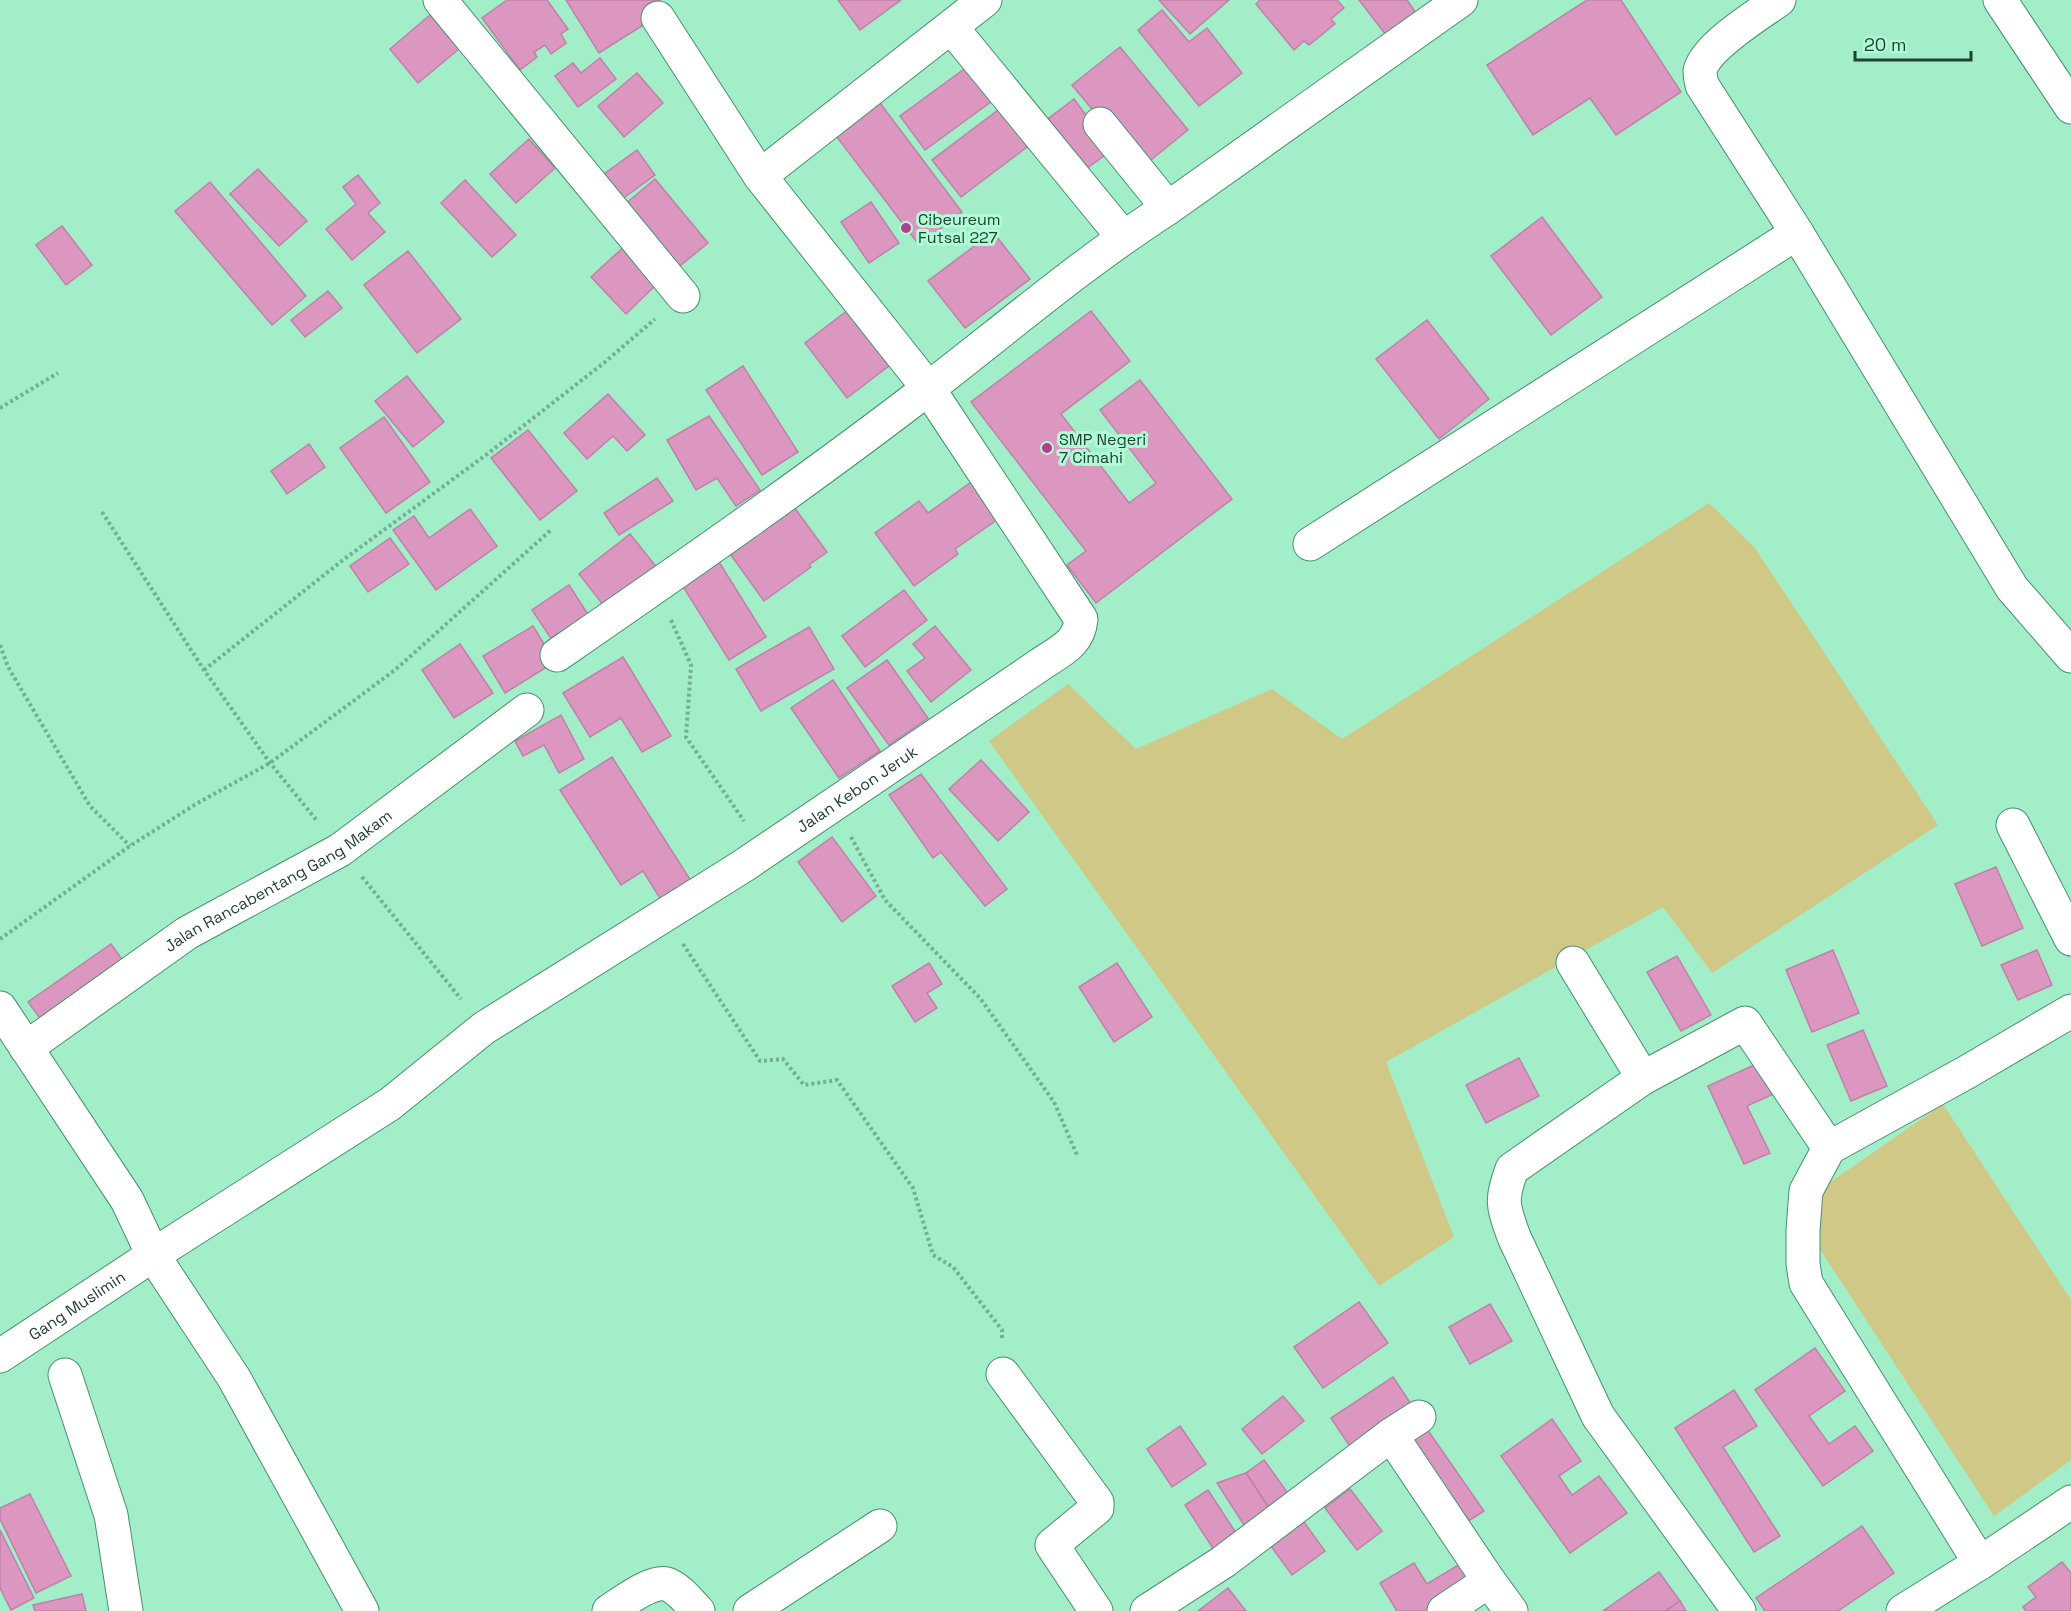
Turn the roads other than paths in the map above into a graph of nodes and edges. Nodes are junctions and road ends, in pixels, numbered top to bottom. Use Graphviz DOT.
graph roads {
  1 [pos="986,0"];
  2 [pos="1779,0"];
  3 [pos="2000,0"];
  4 [pos="447,2"];
  5 [pos="1448,4"];
  6 [pos="658,18"];
  7 [pos="961,39"];
  8 [pos="2071,107"];
  9 [pos="1100,123"];
  10 [pos="760,176"];
  11 [pos="1168,208"];
  12 [pos="1797,232"];
  13 [pos="1124,237"];
  14 [pos="683,296"];
  15 [pos="928,388"];
  16 [pos="1310,544"];
  17 [pos="557,655"];
  18 [pos="2071,656"];
  19 [pos="527,710"];
  20 [pos="2013,825"];
  21 [pos="2071,939"];
  22 [pos="1573,963"];
  23 [pos="0,1008"];
  24 [pos="2071,1011"];
  25 [pos="26,1048"];
  26 [pos="1643,1078"];
  27 [pos="390,1104"];
  28 [pos="1829,1148"];
  29 [pos="153,1255"];
  30 [pos="0,1356"];
  31 [pos="1003,1374"];
  32 [pos="65,1376"];
  33 [pos="1419,1417"];
  34 [pos="1391,1435"];
  35 [pos="2071,1502"];
  36 [pos="880,1526"];
  37 [pos="1980,1563"];
  38 [pos="1489,1581"];
  39 [pos="126,1611"];
  40 [pos="362,1611"];
  41 [pos="609,1611"];
  42 [pos="698,1611"];
  43 [pos="750,1611"];
  44 [pos="1096,1611"];
  45 [pos="1147,1611"];
  46 [pos="1444,1611"];
  47 [pos="1511,1611"];
  48 [pos="1739,1611"];
  49 [pos="1903,1611"];
  1 -- 10 [label="street"];
  2 -- 12 [label="street"];
  3 -- 8 [label="street"];
  4 -- 14 [label="street"];
  5 -- 11 [label="street"];
  6 -- 10 [label="street"];
  7 -- 13 [label="street"];
  9 -- 11 [label="street"];
  10 -- 15 [label="street"];
  11 -- 13 [label="street"];
  12 -- 16 [label="street"];
  12 -- 18 [label="street"];
  13 -- 15 [label="street"];
  15 -- 17 [label="street"];
  15 -- 27 [label="street, Jalan Kebon Jeruk"];
  19 -- 25 [label="street, Jalan Rancabentang Gang Makam"];
  20 -- 21 [label="street"];
  22 -- 26 [label="street"];
  23 -- 25 [label="street"];
  24 -- 28 [label="street"];
  25 -- 29 [label="street"];
  26 -- 28 [label="street"];
  26 -- 48 [label="street"];
  27 -- 29 [label="street, Gang Muslimin"];
  28 -- 37 [label="street"];
  29 -- 30 [label="street, Gang Muslimin"];
  29 -- 40 [label="street"];
  31 -- 44 [label="street"];
  32 -- 39 [label="street"];
  33 -- 34 [label="street"];
  34 -- 38 [label="street"];
  34 -- 45 [label="street"];
  35 -- 37 [label="street"];
  36 -- 43 [label="street"];
  37 -- 49 [label="street"];
  38 -- 46 [label="street"];
  38 -- 47 [label="street"];
  41 -- 42 [label="street"];
}
